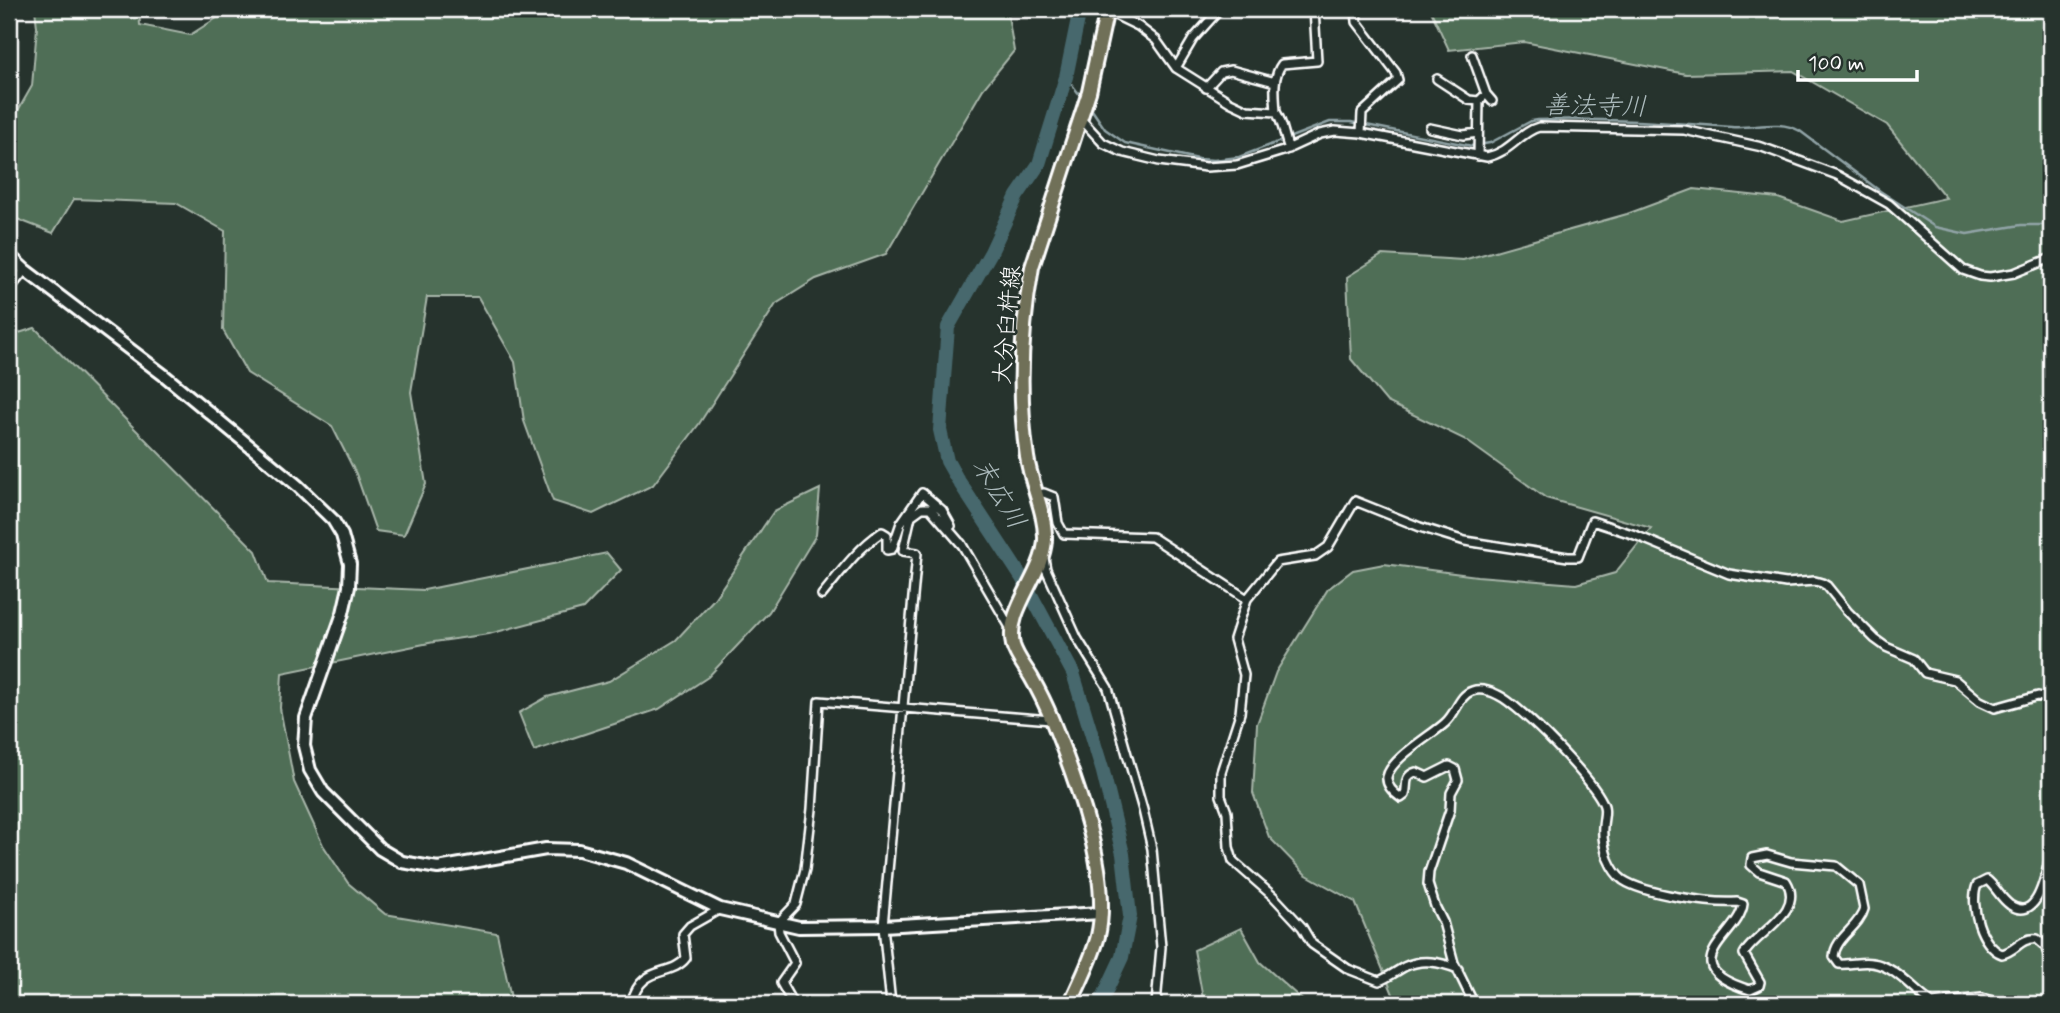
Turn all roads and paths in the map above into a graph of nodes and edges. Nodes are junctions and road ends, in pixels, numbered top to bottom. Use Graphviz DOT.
graph roads {
  1 [pos="1220,9"];
  2 [pos="1314,9"];
  3 [pos="1356,9"];
  4 [pos="1107,10"];
  5 [pos="1472,55"];
  6 [pos="1176,68"];
  7 [pos="1437,79"];
  8 [pos="1275,82"];
  9 [pos="1206,88"];
  10 [pos="1486,94"];
  11 [pos="1479,101"];
  12 [pos="1493,101"];
  13 [pos="1276,112"];
  14 [pos="1081,116"];
  15 [pos="1430,128"];
  16 [pos="1361,131"];
  17 [pos="1477,135"];
  18 [pos="1289,147"];
  19 [pos="1478,154"];
  20 [pos="9,255"];
  21 [pos="2051,257"];
  22 [pos="25,270"];
  23 [pos="9,290"];
  24 [pos="1035,495"];
  25 [pos="962,545"];
  26 [pos="1043,556"];
  27 [pos="822,595"];
  28 [pos="1247,599"];
  29 [pos="1012,626"];
  30 [pos="2051,699"];
  31 [pos="903,708"];
  32 [pos="1052,720"];
  33 [pos="2051,853"];
  34 [pos="720,909"];
  35 [pos="1101,913"];
  36 [pos="778,923"];
  37 [pos="883,926"];
  38 [pos="2051,962"];
  39 [pos="1458,969"];
  40 [pos="631,1004"];
  41 [pos="793,1004"];
  42 [pos="891,1004"];
  43 [pos="1070,1004"];
  44 [pos="1156,1004"];
  45 [pos="1474,1004"];
  46 [pos="2002,1004"];
  1 -- 6 [label="street"];
  2 -- 8 [label="street"];
  3 -- 16 [label="street"];
  4 -- 6 [label="street"];
  4 -- 14 [label="main road, 大分臼杵線"];
  5 -- 10 [label="street"];
  6 -- 9 [label="street"];
  7 -- 11 [label="street"];
  8 -- 9 [label="street"];
  8 -- 13 [label="street"];
  9 -- 13 [label="street"];
  10 -- 11 [label="street"];
  10 -- 12 [label="street"];
  11 -- 17 [label="street"];
  13 -- 18 [label="street"];
  14 -- 18 [label="street"];
  14 -- 24 [label="main road, 大分臼杵線"];
  15 -- 17 [label="street"];
  16 -- 18 [label="street"];
  16 -- 19 [label="street"];
  17 -- 19 [label="street"];
  19 -- 21 [label="street"];
  20 -- 22 [label="street"];
  22 -- 23 [label="street"];
  22 -- 34 [label="street"];
  24 -- 26 [label="main road, 大分臼杵線"];
  24 -- 28 [label="street"];
  25 -- 27 [label="street"];
  25 -- 29 [label="street"];
  25 -- 31 [label="street"];
  26 -- 29 [label="main road, 大分臼杵線"];
  26 -- 44 [label="street"];
  28 -- 30 [label="street"];
  28 -- 39 [label="street"];
  29 -- 32 [label="main road"];
  31 -- 32 [label="street"];
  31 -- 36 [label="street"];
  31 -- 37 [label="street"];
  32 -- 35 [label="main road"];
  33 -- 38 [label="street"];
  34 -- 36 [label="street"];
  34 -- 40 [label="street"];
  35 -- 37 [label="street"];
  35 -- 43 [label="main road"];
  36 -- 37 [label="street"];
  36 -- 41 [label="street"];
  37 -- 42 [label="street"];
  39 -- 45 [label="street"];
  39 -- 46 [label="street"];
}
